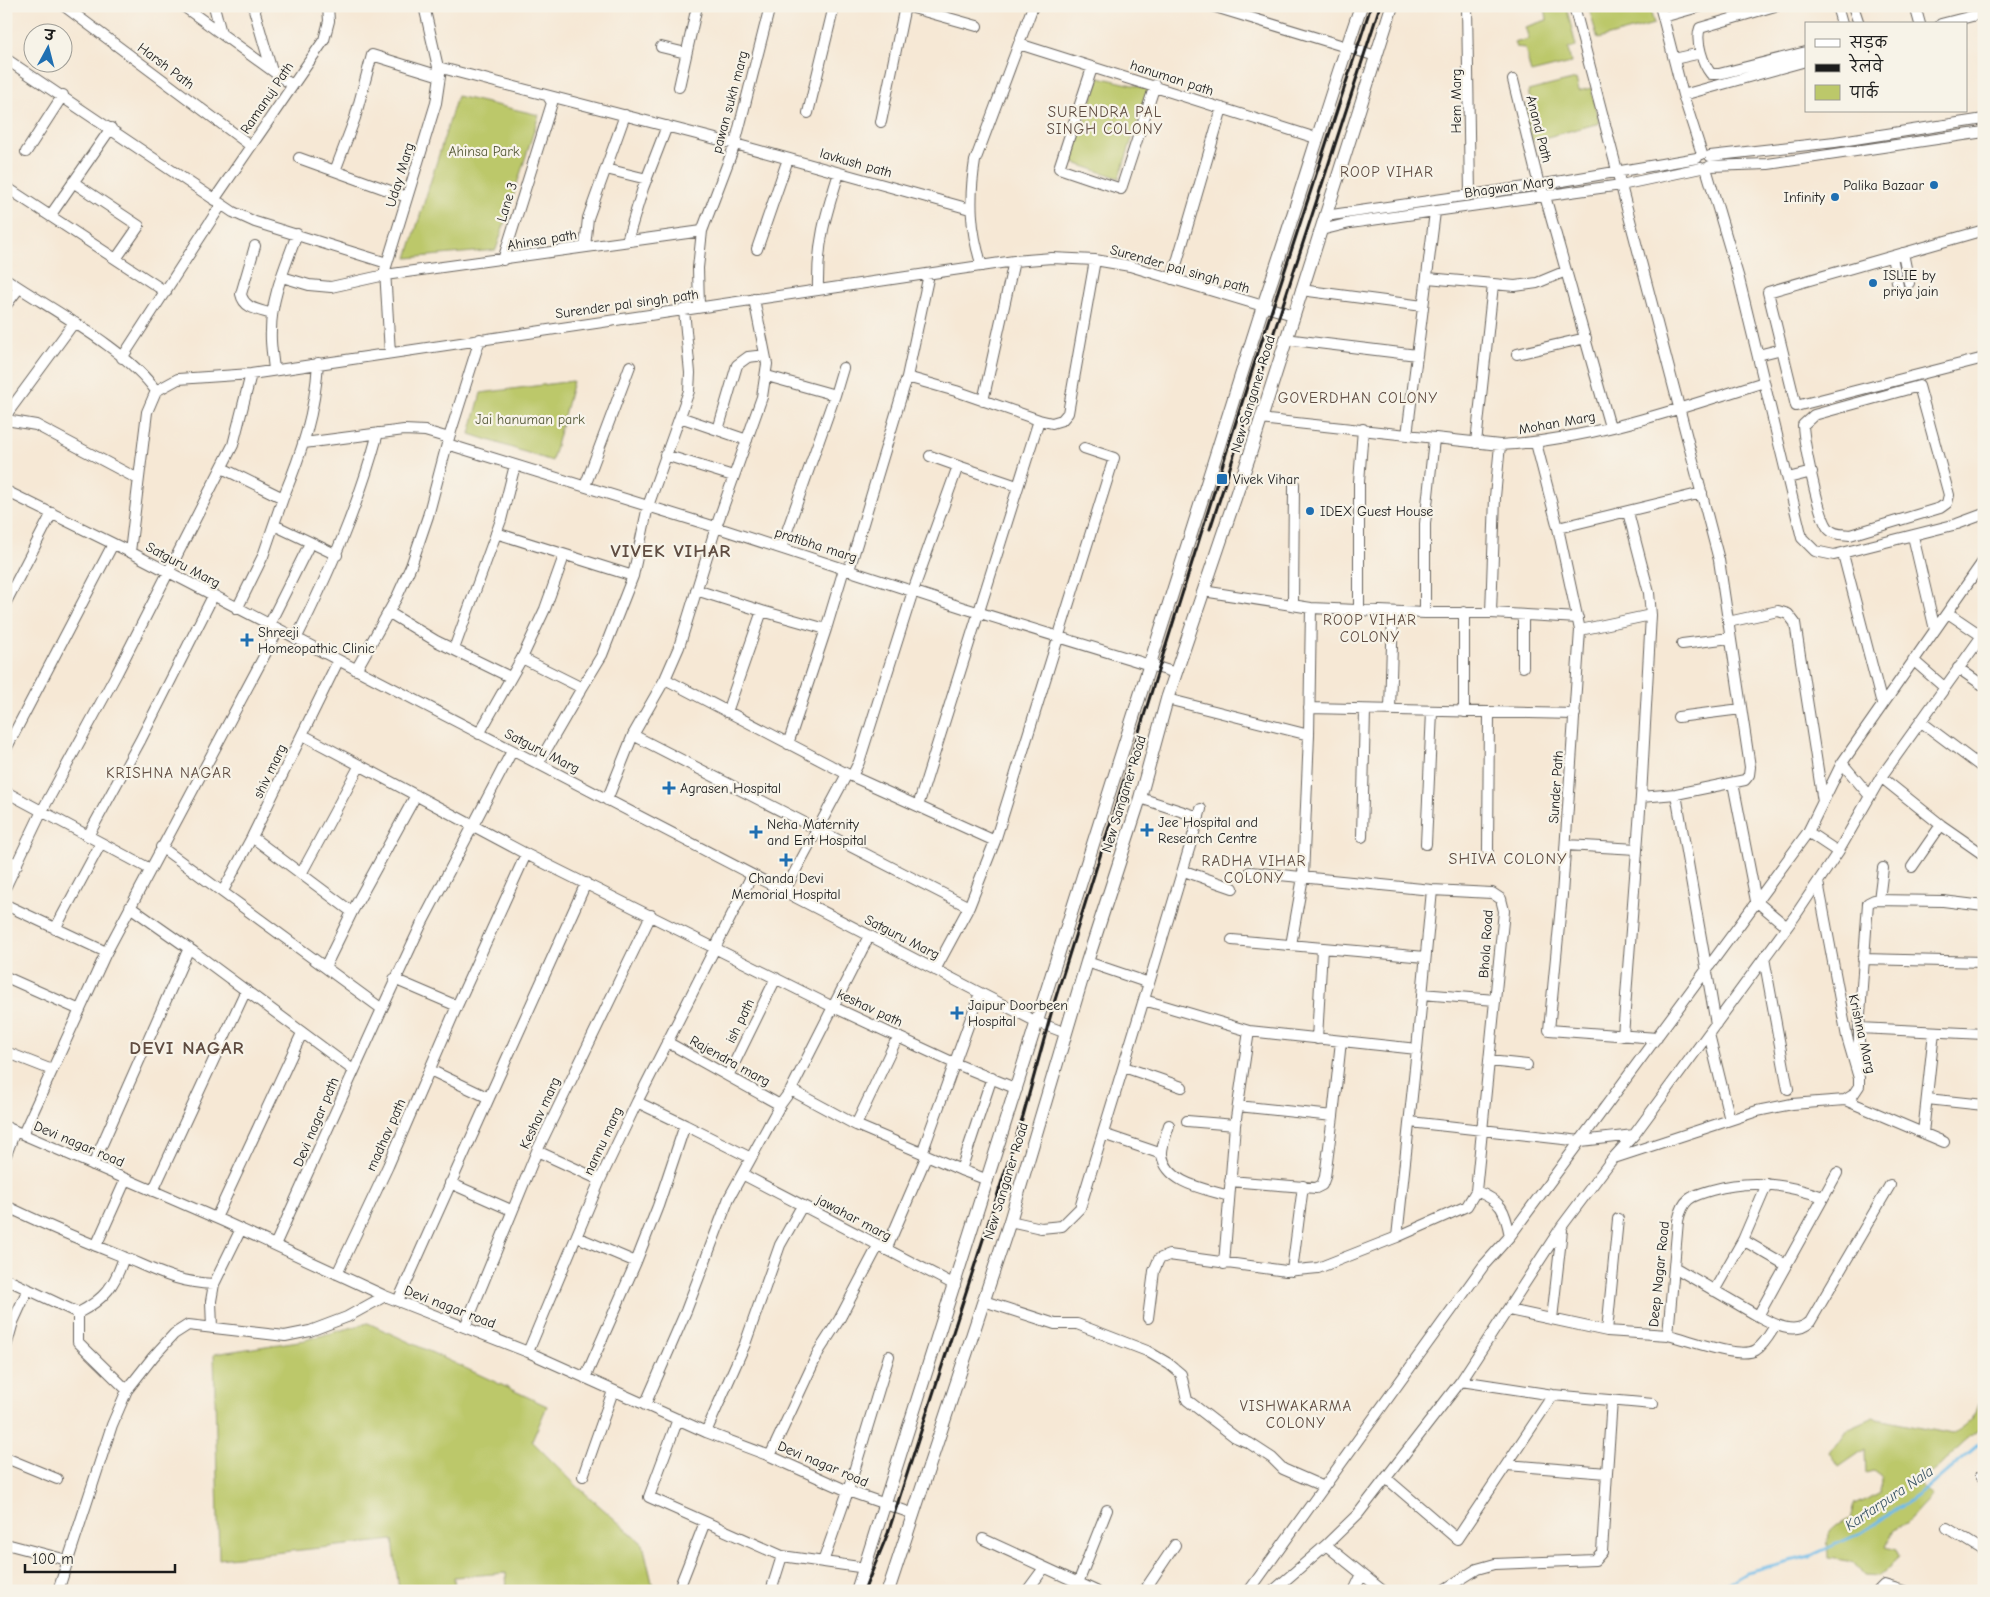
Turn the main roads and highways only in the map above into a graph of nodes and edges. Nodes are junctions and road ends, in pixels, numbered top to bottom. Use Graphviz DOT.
graph roads {
  1 [pos="1361,6"];
  2 [pos="1392,6"];
  3 [pos="857,1591"];
  4 [pos="888,1591"];
  1 -- 3 [label="main road, New Sanganer Road"];
  2 -- 4 [label="main road, New Sanganer Road"];
}
